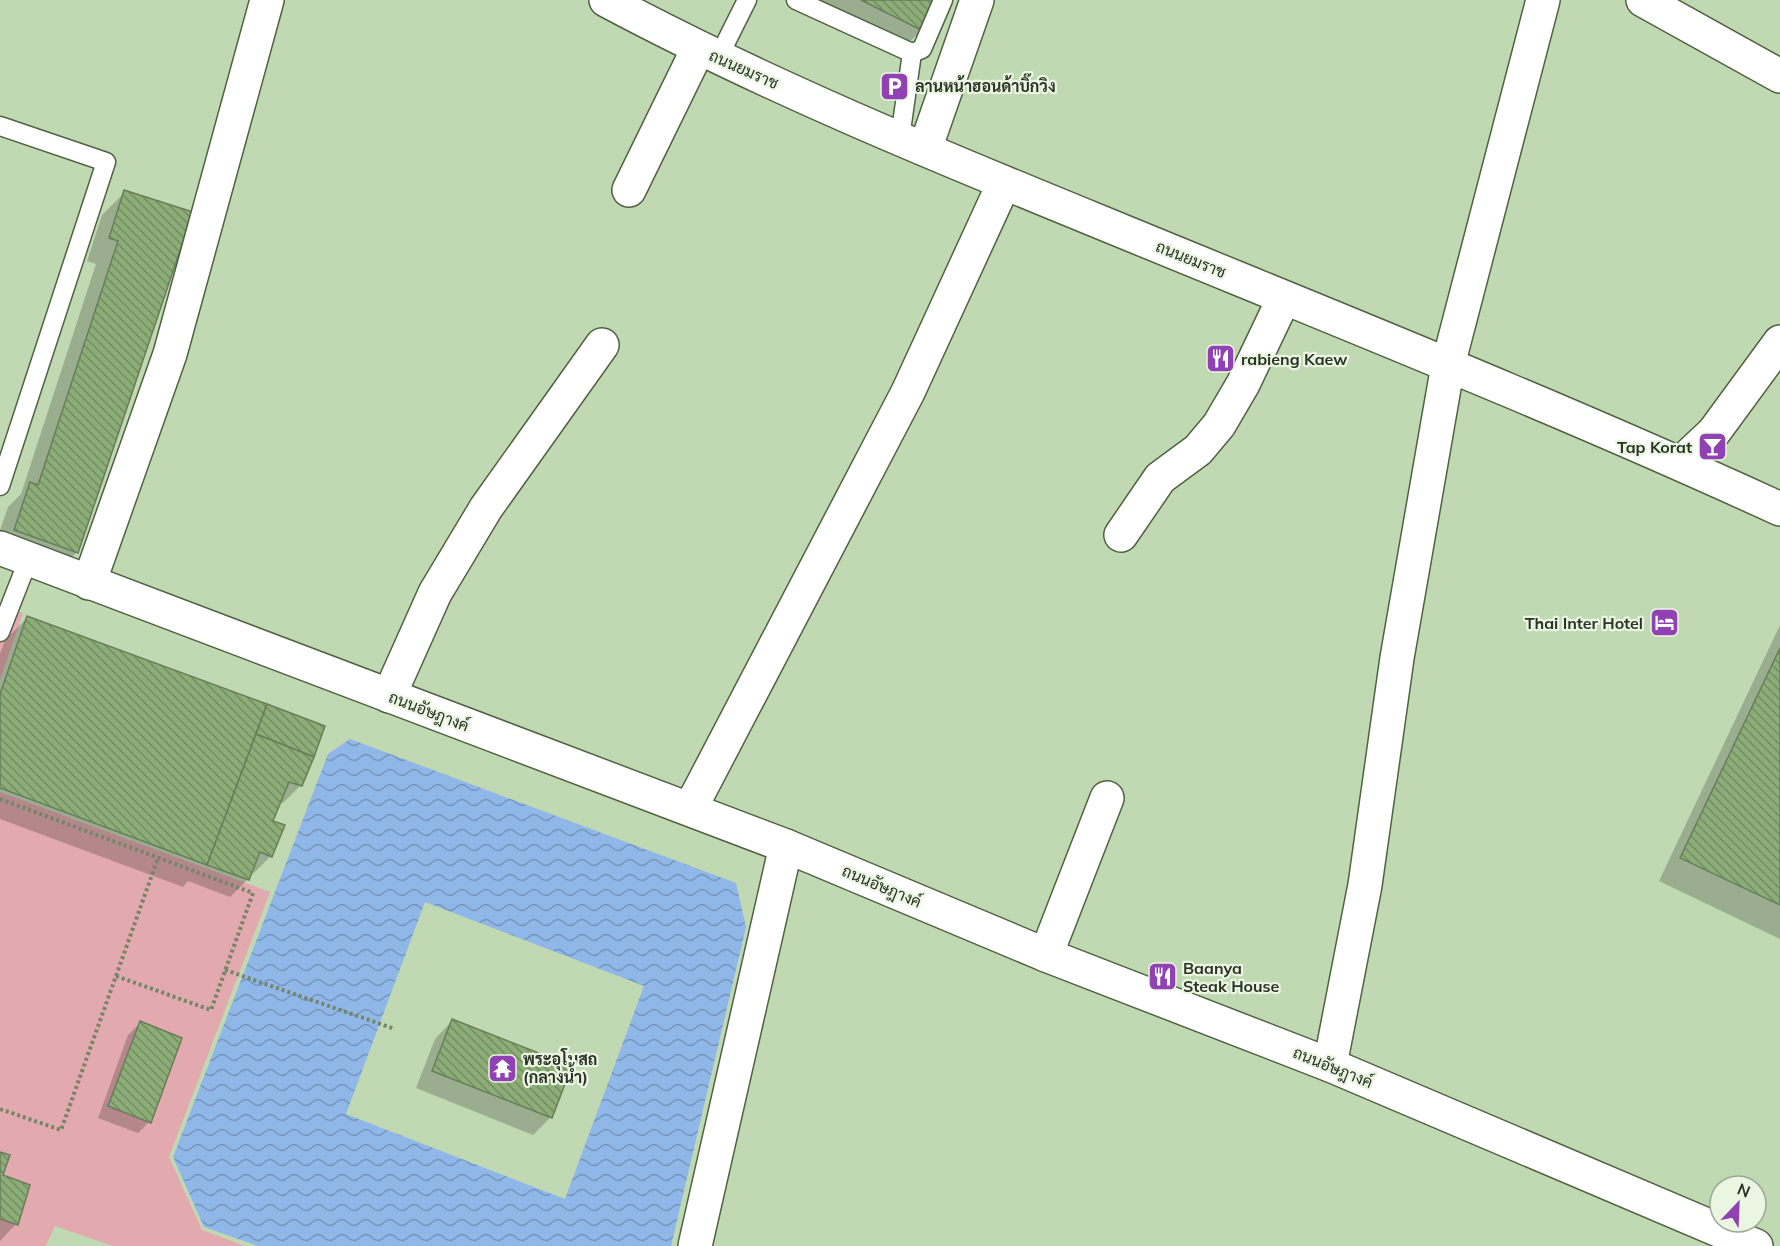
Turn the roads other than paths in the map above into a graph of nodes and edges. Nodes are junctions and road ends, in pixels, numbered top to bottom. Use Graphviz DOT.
graph roads {
  1 [pos="267,0"];
  2 [pos="606,0"];
  3 [pos="747,0"];
  4 [pos="796,0"];
  5 [pos="943,0"];
  6 [pos="976,0"];
  7 [pos="1543,0"];
  8 [pos="1643,0"];
  9 [pos="912,53"];
  10 [pos="708,54"];
  11 [pos="1780,76"];
  12 [pos="0,126"];
  13 [pos="913,144"];
  14 [pos="1004,183"];
  15 [pos="629,190"];
  16 [pos="1284,297"];
  17 [pos="1780,342"];
  18 [pos="602,345"];
  19 [pos="1449,365"];
  20 [pos="1681,464"];
  21 [pos="0,486"];
  22 [pos="1780,509"];
  23 [pos="1121,535"];
  24 [pos="14,553"];
  25 [pos="90,583"];
  26 [pos="0,632"];
  27 [pos="389,696"];
  28 [pos="1107,798"];
  29 [pos="690,809"];
  30 [pos="786,846"];
  31 [pos="1046,955"];
  32 [pos="1330,1065"];
  33 [pos="695,1246"];
  34 [pos="1755,1246"];
  1 -- 25 [label="street"];
  2 -- 10 [label="street, ถนนยมราช"];
  3 -- 10 [label="lane"];
  4 -- 9 [label="lane"];
  5 -- 9 [label="lane"];
  6 -- 13 [label="street"];
  7 -- 19 [label="street"];
  8 -- 11 [label="street"];
  9 -- 13 [label="lane"];
  10 -- 13 [label="street, ถนนยมราช"];
  10 -- 15 [label="street"];
  12 -- 21 [label="lane"];
  13 -- 14 [label="street, ถนนยมราช"];
  14 -- 16 [label="street, ถนนยมราช"];
  14 -- 29 [label="street"];
  16 -- 19 [label="street, ถนนยมราช"];
  16 -- 23 [label="street"];
  17 -- 20 [label="street"];
  18 -- 27 [label="street"];
  19 -- 20 [label="street, ถนนยมราช"];
  19 -- 32 [label="street"];
  20 -- 22 [label="street, ถนนยมราช"];
  24 -- 25 [label="street, ถนนอัษฎางค์"];
  24 -- 26 [label="lane"];
  25 -- 27 [label="street, ถนนอัษฎางค์"];
  27 -- 29 [label="street, ถนนอัษฎางค์"];
  28 -- 31 [label="street"];
  29 -- 30 [label="street, ถนนอัษฎางค์"];
  30 -- 31 [label="street, ถนนอัษฎางค์"];
  30 -- 33 [label="street"];
  31 -- 32 [label="street, ถนนอัษฎางค์"];
  32 -- 34 [label="street, ถนนอัษฎางค์"];
}
